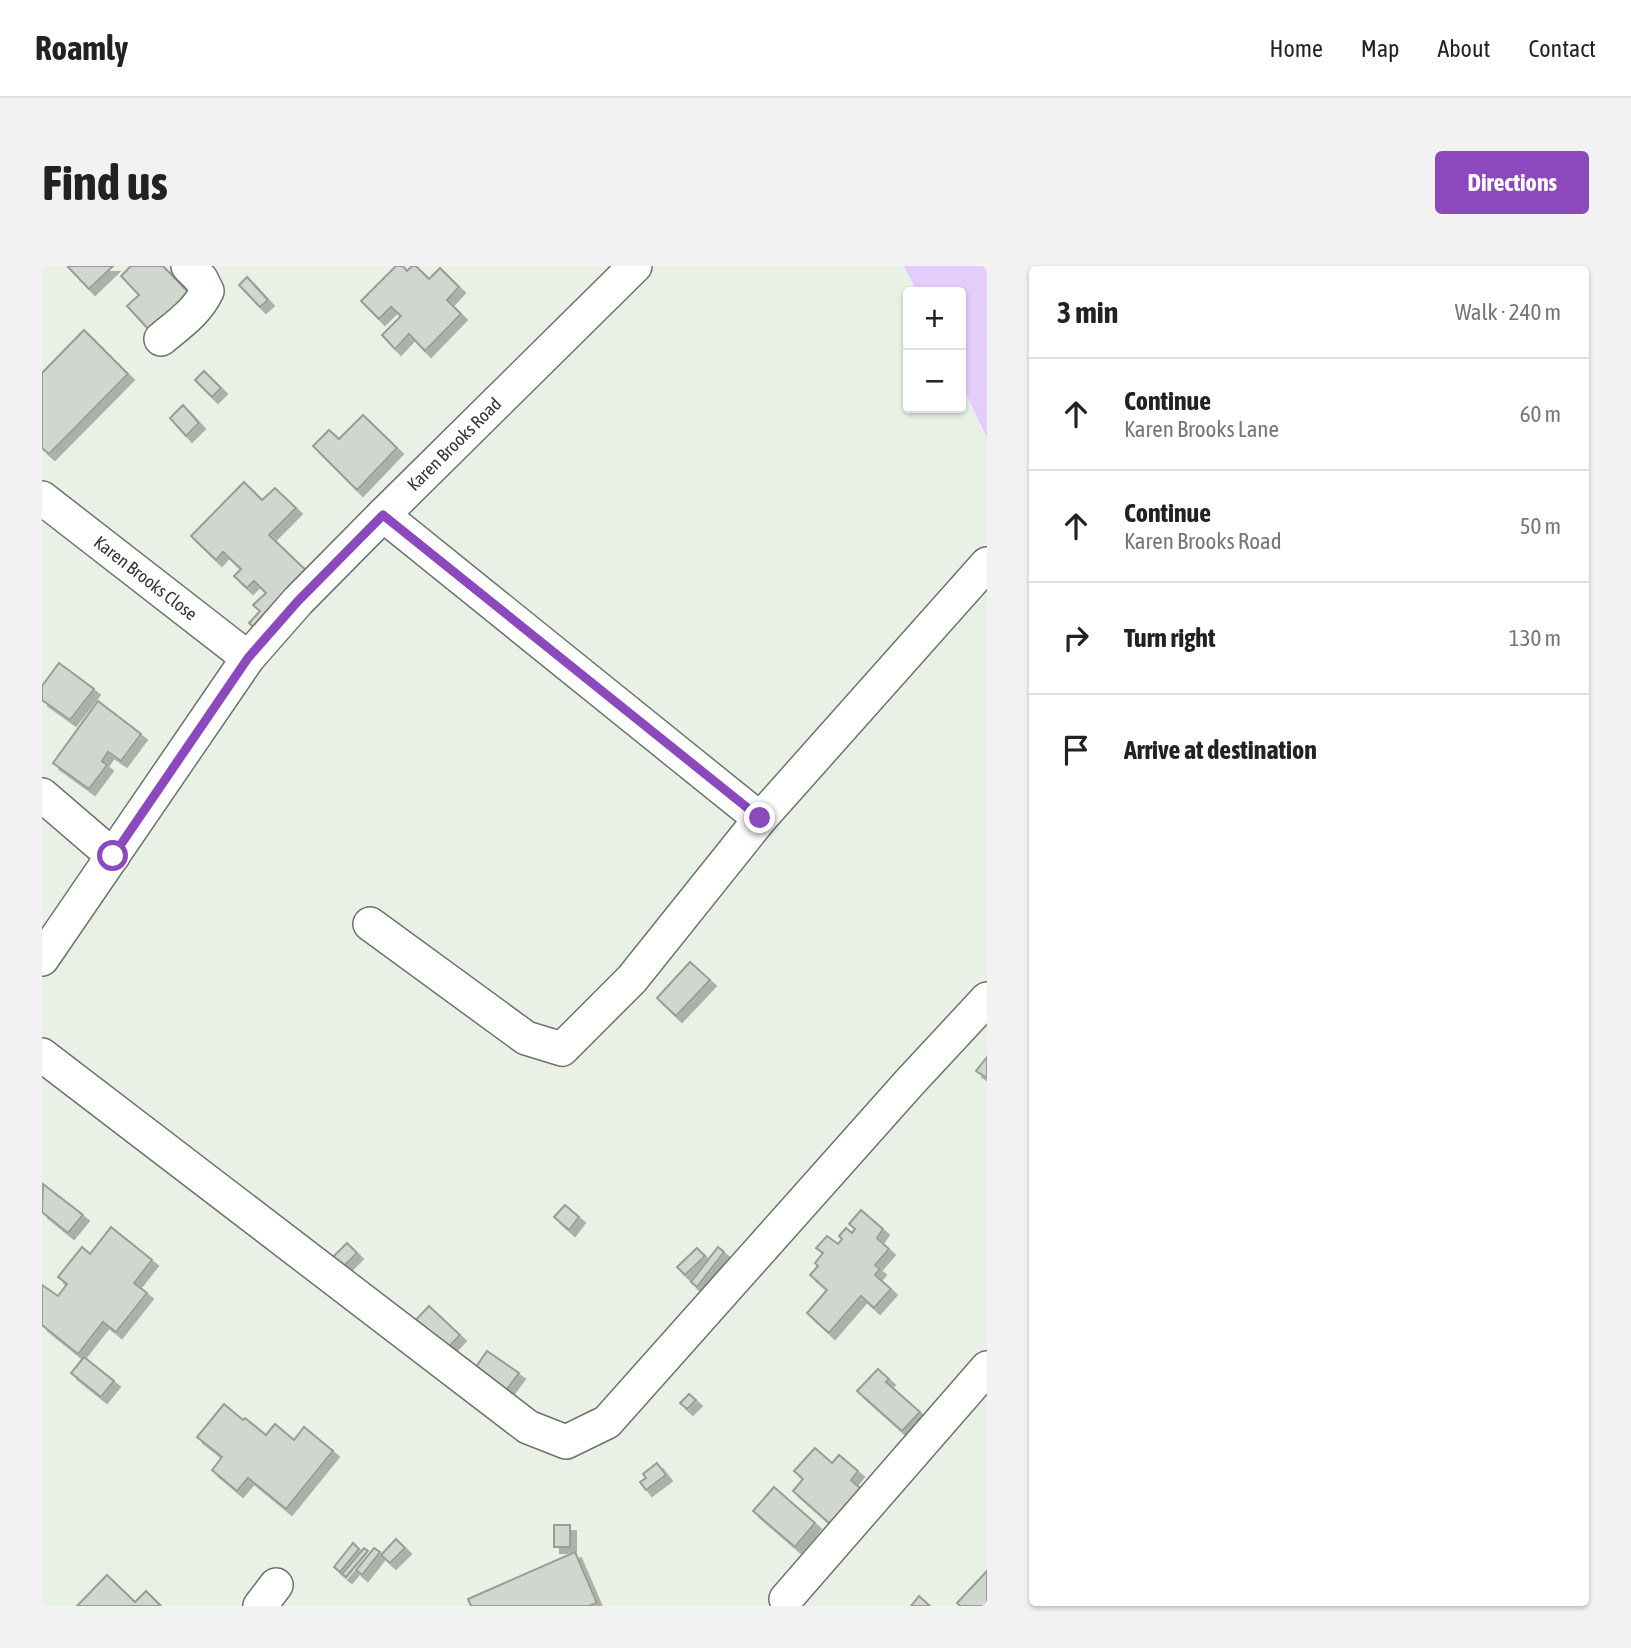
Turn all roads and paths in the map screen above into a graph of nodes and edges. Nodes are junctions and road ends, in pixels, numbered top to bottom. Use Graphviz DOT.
graph roads {
  1 [pos="188,266"];
  2 [pos="635,266"];
  3 [pos="161,339"];
  4 [pos="42,498"];
  5 [pos="383,515"];
  6 [pos="987,564"];
  7 [pos="248,658"];
  8 [pos="42,795"];
  9 [pos="760,818"];
  10 [pos="113,856"];
  11 [pos="370,924"];
  12 [pos="42,959"];
  13 [pos="984,1007"];
  14 [pos="42,1055"];
  15 [pos="987,1368"];
  16 [pos="786,1599"];
  1 -- 3 [label="street"];
  2 -- 5 [label="street, Karen Brooks Road"];
  4 -- 7 [label="street, Karen Brooks Close"];
  5 -- 7 [label="street, Karen Brooks Road"];
  5 -- 9 [label="street"];
  6 -- 9 [label="street"];
  7 -- 10 [label="street, Karen Brooks Road"];
  8 -- 10 [label="street"];
  9 -- 11 [label="street"];
  10 -- 12 [label="street, Karen Brooks Road"];
  13 -- 14 [label="street"];
  15 -- 16 [label="street"];
}
